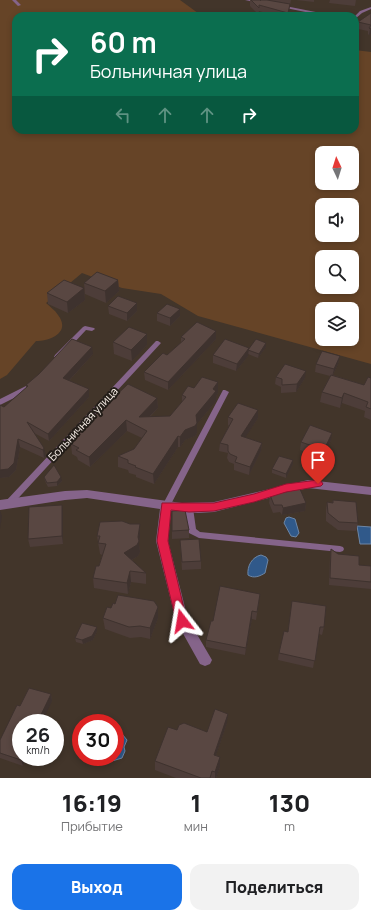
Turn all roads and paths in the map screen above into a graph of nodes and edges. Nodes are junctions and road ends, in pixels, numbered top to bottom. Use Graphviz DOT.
graph roads {
  1 [pos="14,0"];
  2 [pos="248,0"];
  3 [pos="262,3"];
  4 [pos="19,5"];
  5 [pos="275,6"];
  6 [pos="371,8"];
  7 [pos="309,12"];
  8 [pos="359,14"];
  9 [pos="92,329"];
  10 [pos="158,343"];
  11 [pos="50,364"];
  12 [pos="32,385"];
  13 [pos="225,392"];
  14 [pos="0,402"];
  15 [pos="371,491"];
  16 [pos="4,505"];
  17 [pos="166,506"];
  18 [pos="189,508"];
  19 [pos="340,549"];
  20 [pos="205,660"];
  1 -- 4 [label="lane"];
  2 -- 3 [label="lane"];
  5 -- 7 [label="lane"];
  6 -- 8 [label="lane"];
  9 -- 11 [label="lane"];
  10 -- 16 [label="lane, Больничная улица"];
  12 -- 14 [label="lane"];
  13 -- 17 [label="lane"];
  15 -- 18 [label="street, Больничная улица"];
  16 -- 17 [label="street, Больничная улица"];
  17 -- 18 [label="street, Больничная улица"];
  17 -- 20 [label="street"];
  18 -- 19 [label="lane"];
}
